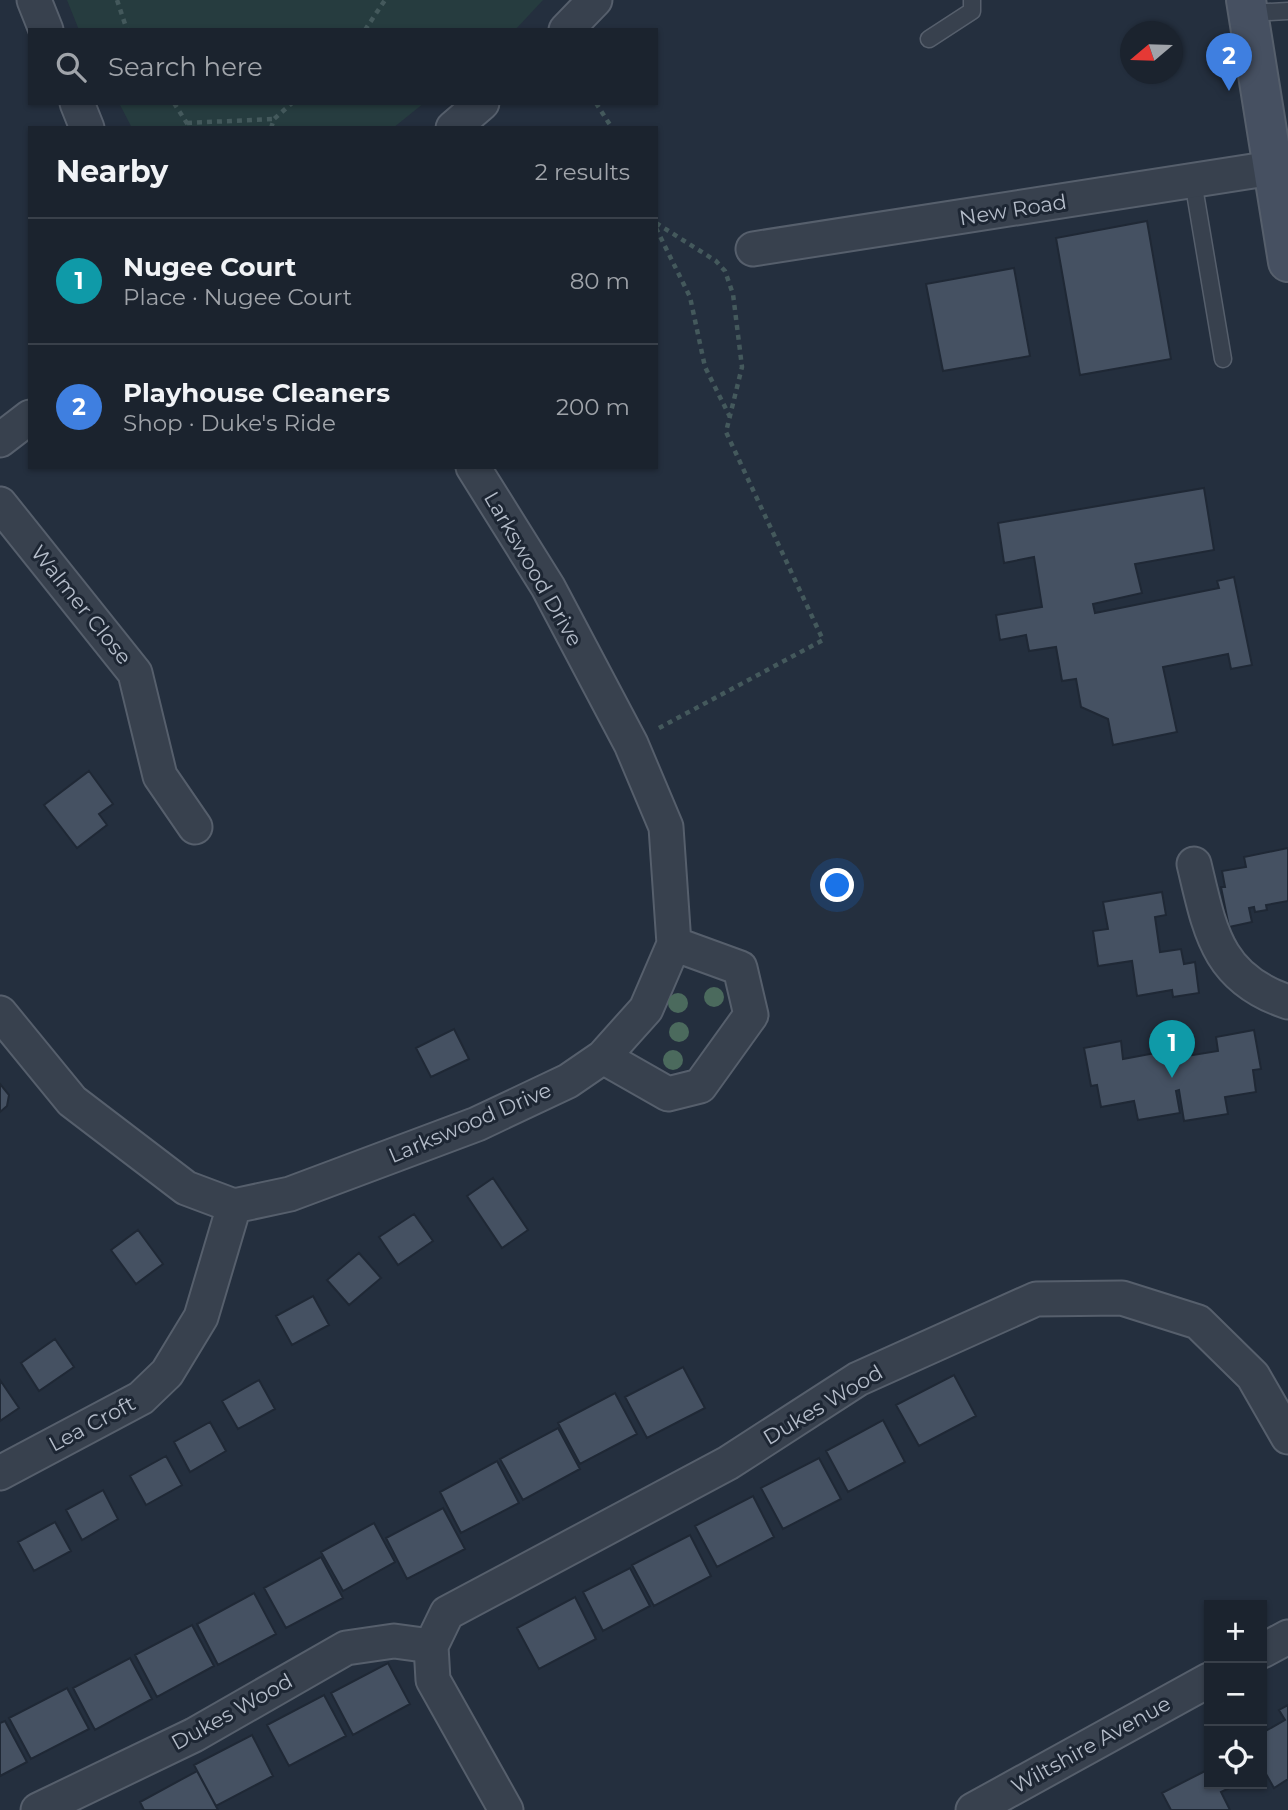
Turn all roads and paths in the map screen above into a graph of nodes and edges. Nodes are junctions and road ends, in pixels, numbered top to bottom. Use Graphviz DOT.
graph roads {
  1 [pos="34,0"];
  2 [pos="117,0"];
  3 [pos="385,0"];
  4 [pos="595,0"];
  5 [pos="972,0"];
  6 [pos="1247,7"];
  7 [pos="1288,11"];
  8 [pos="45,28"];
  9 [pos="126,28"];
  10 [pos="366,28"];
  11 [pos="567,28"];
  12 [pos="929,39"];
  13 [pos="78,105"];
  14 [pos="175,105"];
  15 [pos="290,105"];
  16 [pos="480,105"];
  17 [pos="597,105"];
  18 [pos="274,119"];
  19 [pos="188,125"];
  20 [pos="87,126"];
  21 [pos="272,126"];
  22 [pos="455,126"];
  23 [pos="611,126"];
  24 [pos="1272,168"];
  25 [pos="1194,181"];
  26 [pos="658,227"];
  27 [pos="658,230"];
  28 [pos="753,249"];
  29 [pos="1288,262"];
  30 [pos="1223,359"];
  31 [pos="730,417"];
  32 [pos="28,419"];
  33 [pos="0,440"];
  34 [pos="473,469"];
  35 [pos="0,504"];
  36 [pos="631,744"];
  37 [pos="195,827"];
  38 [pos="1194,864"];
  39 [pos="674,944"];
  40 [pos="1288,1002"];
  41 [pos="0,1013"];
  42 [pos="603,1058"];
  43 [pos="234,1206"];
  44 [pos="1288,1437"];
  45 [pos="0,1473"];
  46 [pos="1288,1637"];
  47 [pos="431,1646"];
  48 [pos="1267,1648"];
  49 [pos="1204,1683"];
  50 [pos="38,1810"];
  51 [pos="506,1810"];
  52 [pos="973,1810"];
  1 -- 8 [label="street"];
  2 -- 9 [label="path"];
  3 -- 10 [label="path"];
  4 -- 11 [label="street"];
  5 -- 12 [label="lane"];
  6 -- 7 [label="lane"];
  6 -- 24 [label="main road"];
  13 -- 20 [label="street"];
  14 -- 19 [label="path"];
  15 -- 18 [label="path"];
  16 -- 22 [label="street"];
  17 -- 23 [label="path"];
  18 -- 19 [label="path"];
  18 -- 21 [label="path"];
  24 -- 25 [label="street, New Road"];
  24 -- 29 [label="main road"];
  25 -- 28 [label="street, New Road"];
  25 -- 30 [label="lane"];
  26 -- 31 [label="path"];
  27 -- 31 [label="path"];
  31 -- 36 [label="path"];
  32 -- 33 [label="street"];
  34 -- 36 [label="street, Larkswood Drive"];
  35 -- 37 [label="street, Walmer Close"];
  36 -- 39 [label="street, Larkswood Drive"];
  38 -- 40 [label="street"];
  39 -- 42 [label="street, Larkswood Drive"];
  39 -- 42 [label="street"];
  41 -- 43 [label="street"];
  42 -- 43 [label="street, Larkswood Drive"];
  43 -- 45 [label="street, Lea Croft"];
  44 -- 47 [label="street, Dukes Wood"];
  46 -- 48 [label="street"];
  47 -- 50 [label="street, Dukes Wood"];
  47 -- 51 [label="street, Dukes Wood"];
  49 -- 52 [label="street, Wiltshire Avenue"];
}
